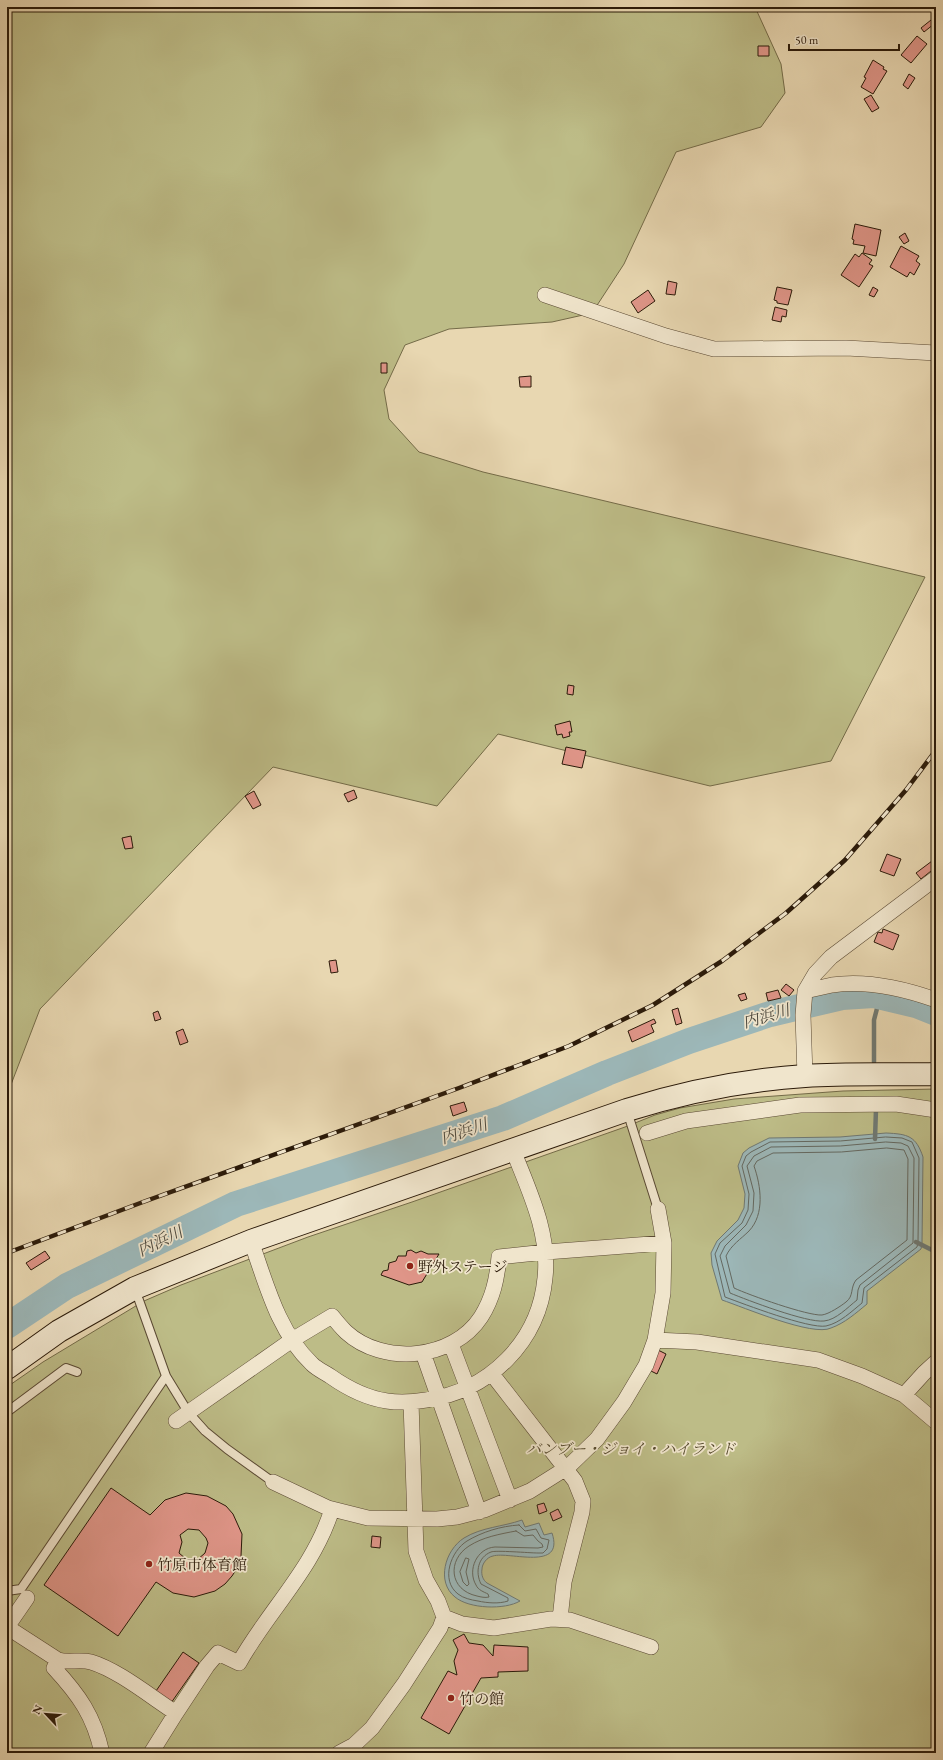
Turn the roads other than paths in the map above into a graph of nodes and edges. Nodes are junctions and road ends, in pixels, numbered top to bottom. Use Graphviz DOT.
graph roads {
  1 [pos="545,295"];
  2 [pos="936,353"];
  3 [pos="936,878"];
  4 [pos="936,1000"];
  5 [pos="804,1002"];
  6 [pos="936,1074"];
  7 [pos="805,1076"];
  8 [pos="627,1110"];
  9 [pos="936,1110"];
  10 [pos="641,1134"];
  11 [pos="513,1150"];
  12 [pos="658,1210"];
  13 [pos="251,1241"];
  14 [pos="664,1243"];
  15 [pos="546,1252"];
  16 [pos="135,1288"];
  17 [pos="292,1340"];
  18 [pos="655,1340"];
  19 [pos="451,1344"];
  20 [pos="423,1353"];
  21 [pos="936,1362"];
  22 [pos="7,1368"];
  23 [pos="77,1372"];
  24 [pos="492,1374"];
  25 [pos="166,1376"];
  26 [pos="468,1388"];
  27 [pos="904,1395"];
  28 [pos="439,1398"];
  29 [pos="411,1402"];
  30 [pos="7,1412"];
  31 [pos="188,1412"];
  32 [pos="176,1421"];
  33 [pos="936,1422"];
  34 [pos="566,1468"];
  35 [pos="273,1482"];
  36 [pos="510,1500"];
  37 [pos="332,1509"];
  38 [pos="479,1512"];
  39 [pos="416,1520"];
  40 [pos="7,1591"];
  41 [pos="28,1598"];
  42 [pos="444,1617"];
  43 [pos="560,1619"];
  44 [pos="651,1647"];
  45 [pos="58,1660"];
  46 [pos="176,1713"];
  47 [pos="102,1753"];
  48 [pos="151,1753"];
  49 [pos="339,1753"];
  1 -- 2 [label="street"];
  3 -- 5 [label="street"];
  4 -- 5 [label="street"];
  5 -- 7 [label="street"];
  6 -- 7 [label="street"];
  7 -- 8 [label="street"];
  8 -- 10 [label="lane"];
  8 -- 11 [label="street"];
  9 -- 10 [label="street"];
  10 -- 12 [label="lane"];
  11 -- 13 [label="street"];
  11 -- 15 [label="street"];
  12 -- 14 [label="street"];
  13 -- 16 [label="street"];
  13 -- 17 [label="street"];
  14 -- 15 [label="street"];
  14 -- 18 [label="street"];
  15 -- 19 [label="street"];
  15 -- 24 [label="street"];
  16 -- 22 [label="street"];
  16 -- 25 [label="lane"];
  17 -- 20 [label="street"];
  17 -- 29 [label="street"];
  17 -- 31 [label="street"];
  18 -- 27 [label="street"];
  18 -- 34 [label="street"];
  19 -- 20 [label="street"];
  19 -- 26 [label="street"];
  20 -- 28 [label="street"];
  21 -- 27 [label="street"];
  23 -- 30 [label="lane"];
  24 -- 26 [label="street"];
  24 -- 34 [label="street"];
  25 -- 31 [label="lane"];
  25 -- 40 [label="lane"];
  26 -- 28 [label="street"];
  26 -- 36 [label="street"];
  27 -- 33 [label="street"];
  28 -- 29 [label="street"];
  28 -- 38 [label="street"];
  29 -- 39 [label="street"];
  31 -- 32 [label="street"];
  31 -- 35 [label="lane"];
  34 -- 36 [label="street"];
  34 -- 43 [label="street"];
  35 -- 37 [label="street"];
  36 -- 38 [label="street"];
  37 -- 39 [label="street"];
  37 -- 46 [label="street"];
  38 -- 39 [label="street"];
  39 -- 42 [label="street"];
  41 -- 45 [label="street"];
  42 -- 43 [label="street"];
  42 -- 49 [label="street"];
  43 -- 44 [label="street"];
  45 -- 46 [label="street"];
  45 -- 47 [label="street"];
  46 -- 48 [label="street"];
}
